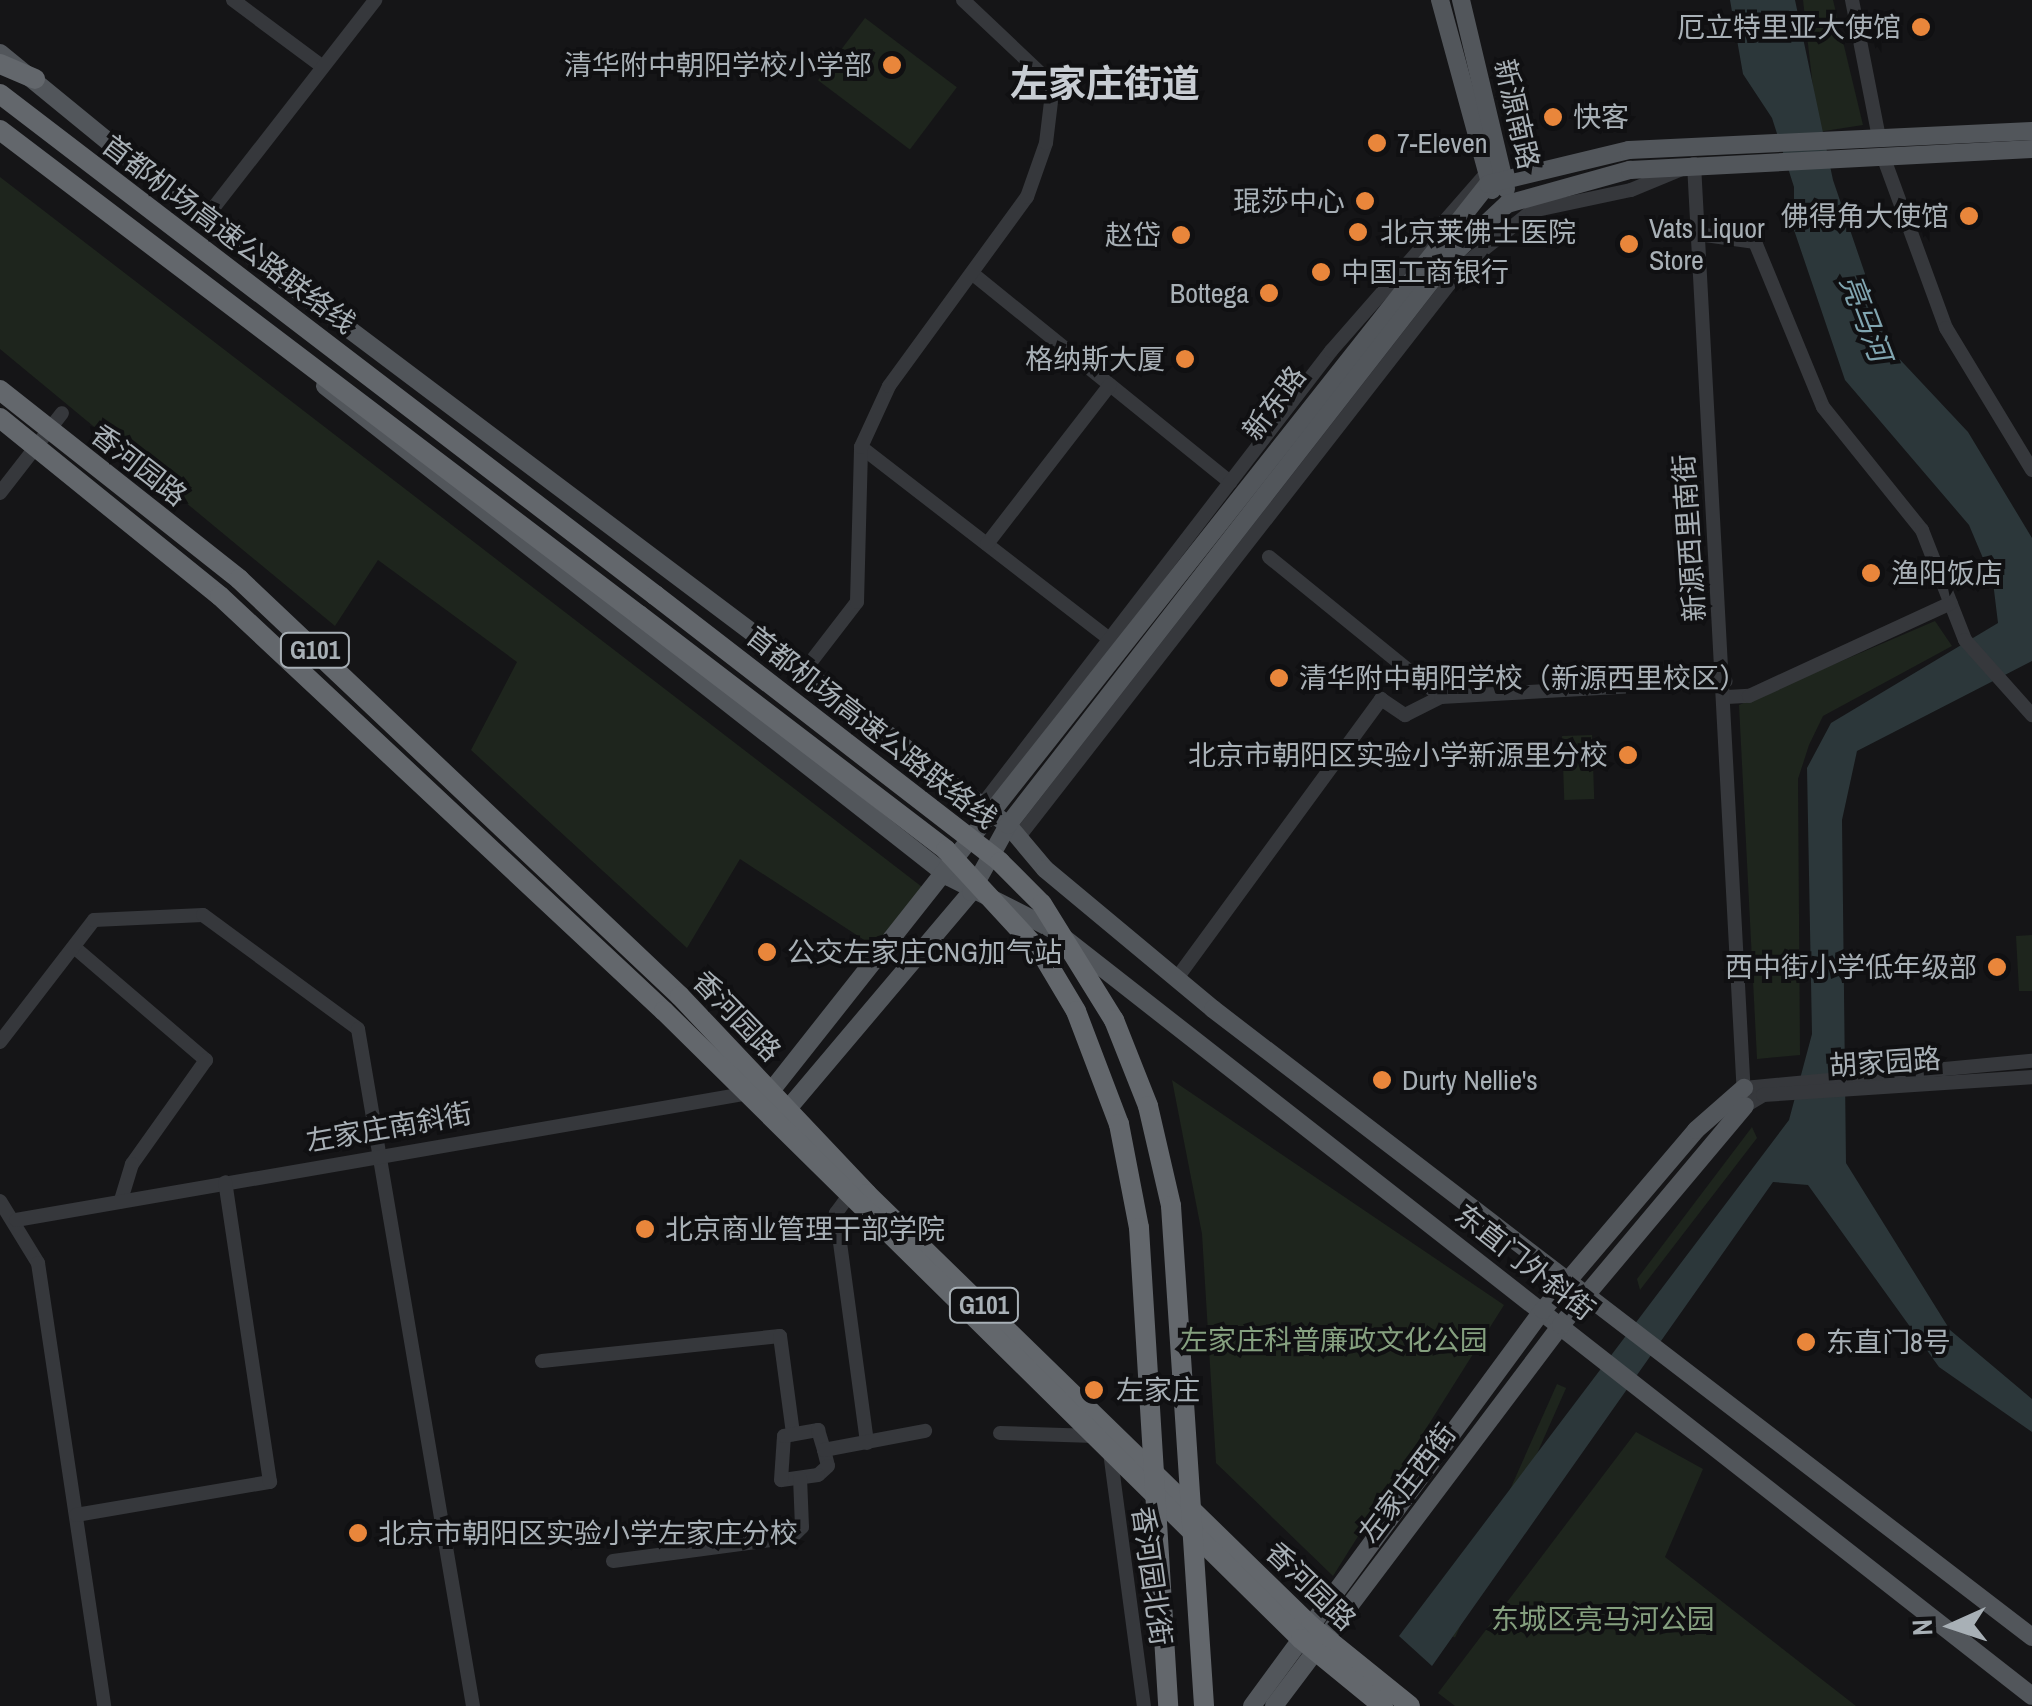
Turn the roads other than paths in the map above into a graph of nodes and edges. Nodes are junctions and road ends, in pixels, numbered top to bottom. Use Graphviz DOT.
graph roads {
  1 [pos="233,0"];
  2 [pos="375,0"];
  3 [pos="962,0"];
  4 [pos="1440,0"];
  5 [pos="1462,0"];
  6 [pos="1852,0"];
  7 [pos="0,53"];
  8 [pos="0,64"];
  9 [pos="324,67"];
  10 [pos="35,79"];
  11 [pos="0,94"];
  12 [pos="0,130"];
  13 [pos="2032,131"];
  14 [pos="1881,147"];
  15 [pos="2032,149"];
  16 [pos="1757,152"];
  17 [pos="1694,164"];
  18 [pos="1504,170"];
  19 [pos="1486,177"];
  20 [pos="1506,204"];
  21 [pos="204,220"];
  22 [pos="1698,234"];
  23 [pos="970,277"];
  24 [pos="266,331"];
  25 [pos="1108,388"];
  26 [pos="0,390"];
  27 [pos="0,418"];
  28 [pos="49,429"];
  29 [pos="861,447"];
  30 [pos="2032,470"];
  31 [pos="1228,485"];
  32 [pos="0,493"];
  33 [pos="987,544"];
  34 [pos="1269,557"];
  35 [pos="1951,602"];
  36 [pos="1109,639"];
  37 [pos="800,676"];
  38 [pos="1726,689"];
  39 [pos="1441,697"];
  40 [pos="2032,715"];
  41 [pos="1000,820"];
  42 [pos="949,878"];
  43 [pos="971,892"];
  44 [pos="74,947"];
  45 [pos="1176,978"];
  46 [pos="0,1042"];
  47 [pos="2032,1061"];
  48 [pos="2032,1077"];
  49 [pos="1860,1081"];
  50 [pos="771,1091"];
  51 [pos="1754,1092"];
  52 [pos="742,1094"];
  53 [pos="780,1118"];
  54 [pos="383,1153"];
  55 [pos="225,1182"];
  56 [pos="847,1198"];
  57 [pos="0,1200"];
  58 [pos="121,1200"];
  59 [pos="16,1220"];
  60 [pos="1570,1283"];
  61 [pos="1587,1296"];
  62 [pos="1543,1310"];
  63 [pos="1562,1325"];
  64 [pos="542,1361"];
  65 [pos="925,1431"];
  66 [pos="1000,1433"];
  67 [pos="793,1434"];
  68 [pos="867,1444"];
  69 [pos="1103,1444"];
  70 [pos="824,1450"];
  71 [pos="800,1478"];
  72 [pos="76,1514"];
  73 [pos="613,1562"];
  74 [pos="2030,1635"];
  75 [pos="1313,1639"];
  76 [pos="1341,1663"];
  77 [pos="2032,1696"];
  78 [pos="104,1706"];
  79 [pos="473,1706"];
  80 [pos="1144,1706"];
  81 [pos="1168,1706"];
  82 [pos="1204,1706"];
  83 [pos="1252,1706"];
  84 [pos="1274,1706"];
  85 [pos="1383,1706"];
  86 [pos="1410,1706"];
  1 -- 9 [label="street"];
  2 -- 9 [label="street"];
  3 -- 23 [label="street"];
  4 -- 19 [label="main road, 新源南路"];
  5 -- 18 [label="main road, 新源南路"];
  6 -- 14 [label="street"];
  7 -- 10 [label="main road, 东直门外斜街"];
  8 -- 10 [label="highway"];
  9 -- 21 [label="street"];
  10 -- 21 [label="main road, 东直门外斜街"];
  11 -- 82 [label="highway, 首都机场高速公路联络线, bridge"];
  12 -- 24 [label="highway, 首都机场高速公路联络线"];
  13 -- 14 [label="main road, 新东路"];
  14 -- 15 [label="main road, 新东路"];
  14 -- 16 [label="main road, 新东路"];
  14 -- 30 [label="street"];
  16 -- 17 [label="main road, 新东路"];
  16 -- 18 [label="main road, 新东路"];
  17 -- 20 [label="main road, 新东路"];
  17 -- 22 [label="street, 新源西里南街"];
  17 -- 41 [label="street"];
  18 -- 19 [label="main road, 新东路"];
  18 -- 20 [label="main road, 新源南路"];
  19 -- 20 [label="main road, 新源南路"];
  19 -- 31 [label="street"];
  19 -- 41 [label="main road, 新东路"];
  20 -- 41 [label="main road, 新东路"];
  21 -- 37 [label="main road, 东直门外斜街"];
  22 -- 35 [label="street"];
  22 -- 38 [label="street, 新源西里南街"];
  23 -- 25 [label="street"];
  23 -- 29 [label="street"];
  24 -- 42 [label="main road, 东直门外斜街"];
  24 -- 81 [label="highway, 首都机场高速公路联络线, bridge"];
  25 -- 31 [label="street"];
  25 -- 33 [label="street"];
  26 -- 28 [label="highway, 香河园路 / G101"];
  27 -- 28 [label="highway, 香河园路 / G101"];
  28 -- 32 [label="street"];
  28 -- 50 [label="highway, 香河园路 / G101"];
  28 -- 52 [label="highway, 香河园路 / G101"];
  29 -- 33 [label="street"];
  29 -- 37 [label="street"];
  31 -- 36 [label="street"];
  33 -- 36 [label="street"];
  34 -- 39 [label="street"];
  35 -- 38 [label="street"];
  35 -- 40 [label="street"];
  36 -- 41 [label="street"];
  37 -- 41 [label="main road, 东直门外斜街"];
  38 -- 39 [label="street"];
  38 -- 51 [label="street, 新源西里南街"];
  39 -- 45 [label="street"];
  41 -- 42 [label="main road, 新东路"];
  41 -- 43 [label="main road"];
  41 -- 45 [label="main road, 东直门外斜街"];
  42 -- 43 [label="main road, 东直门外斜街"];
  42 -- 50 [label="main road, 新东路"];
  43 -- 53 [label="main road"];
  43 -- 62 [label="main road, 东直门外斜街"];
  44 -- 46 [label="street"];
  44 -- 54 [label="street"];
  44 -- 58 [label="street"];
  45 -- 60 [label="main road, 东直门外斜街"];
  47 -- 49 [label="street, 胡家园路"];
  48 -- 49 [label="street, 胡家园路"];
  49 -- 51 [label="street, 胡家园路"];
  50 -- 52 [label="street, 左家庄南斜街"];
  50 -- 53 [label="highway, 香河园路 / G101"];
  51 -- 60 [label="main road"];
  51 -- 61 [label="main road"];
  52 -- 53 [label="highway, 香河园路 / G101"];
  52 -- 54 [label="street, 左家庄南斜街"];
  53 -- 56 [label="highway, 香河园路 / G101"];
  53 -- 75 [label="highway, 香河园路 / G101"];
  54 -- 55 [label="street, 左家庄南斜街"];
  54 -- 79 [label="street"];
  55 -- 58 [label="street, 左家庄南斜街"];
  55 -- 72 [label="street"];
  56 -- 68 [label="street"];
  56 -- 69 [label="highway, 香河园路 / G101"];
  57 -- 59 [label="street"];
  58 -- 59 [label="street, 左家庄南斜街"];
  59 -- 72 [label="street"];
  60 -- 61 [label="main road, 东直门外斜街"];
  60 -- 62 [label="main road, 左家庄西街"];
  61 -- 63 [label="main road, 左家庄西街"];
  61 -- 74 [label="main road, 东直门外斜街"];
  62 -- 63 [label="main road, 东直门外斜街"];
  62 -- 75 [label="main road, 左家庄西街"];
  63 -- 75 [label="main road, 左家庄西街"];
  63 -- 77 [label="main road, 东直门外斜街"];
  64 -- 67 [label="street"];
  65 -- 68 [label="street"];
  66 -- 69 [label="street"];
  67 -- 70 [label="street"];
  67 -- 71 [label="street"];
  68 -- 70 [label="street"];
  69 -- 75 [label="highway, 香河园路 / G101"];
  69 -- 80 [label="street, 香河园北街"];
  70 -- 71 [label="street"];
  71 -- 73 [label="street"];
  72 -- 78 [label="street"];
  75 -- 76 [label="highway, 香河园路 / G101"];
  75 -- 83 [label="main road"];
  75 -- 84 [label="main road, 左家庄西街"];
  76 -- 85 [label="highway, 香河园路 / G101"];
  76 -- 86 [label="highway, 香河园路 / G101"];
}
